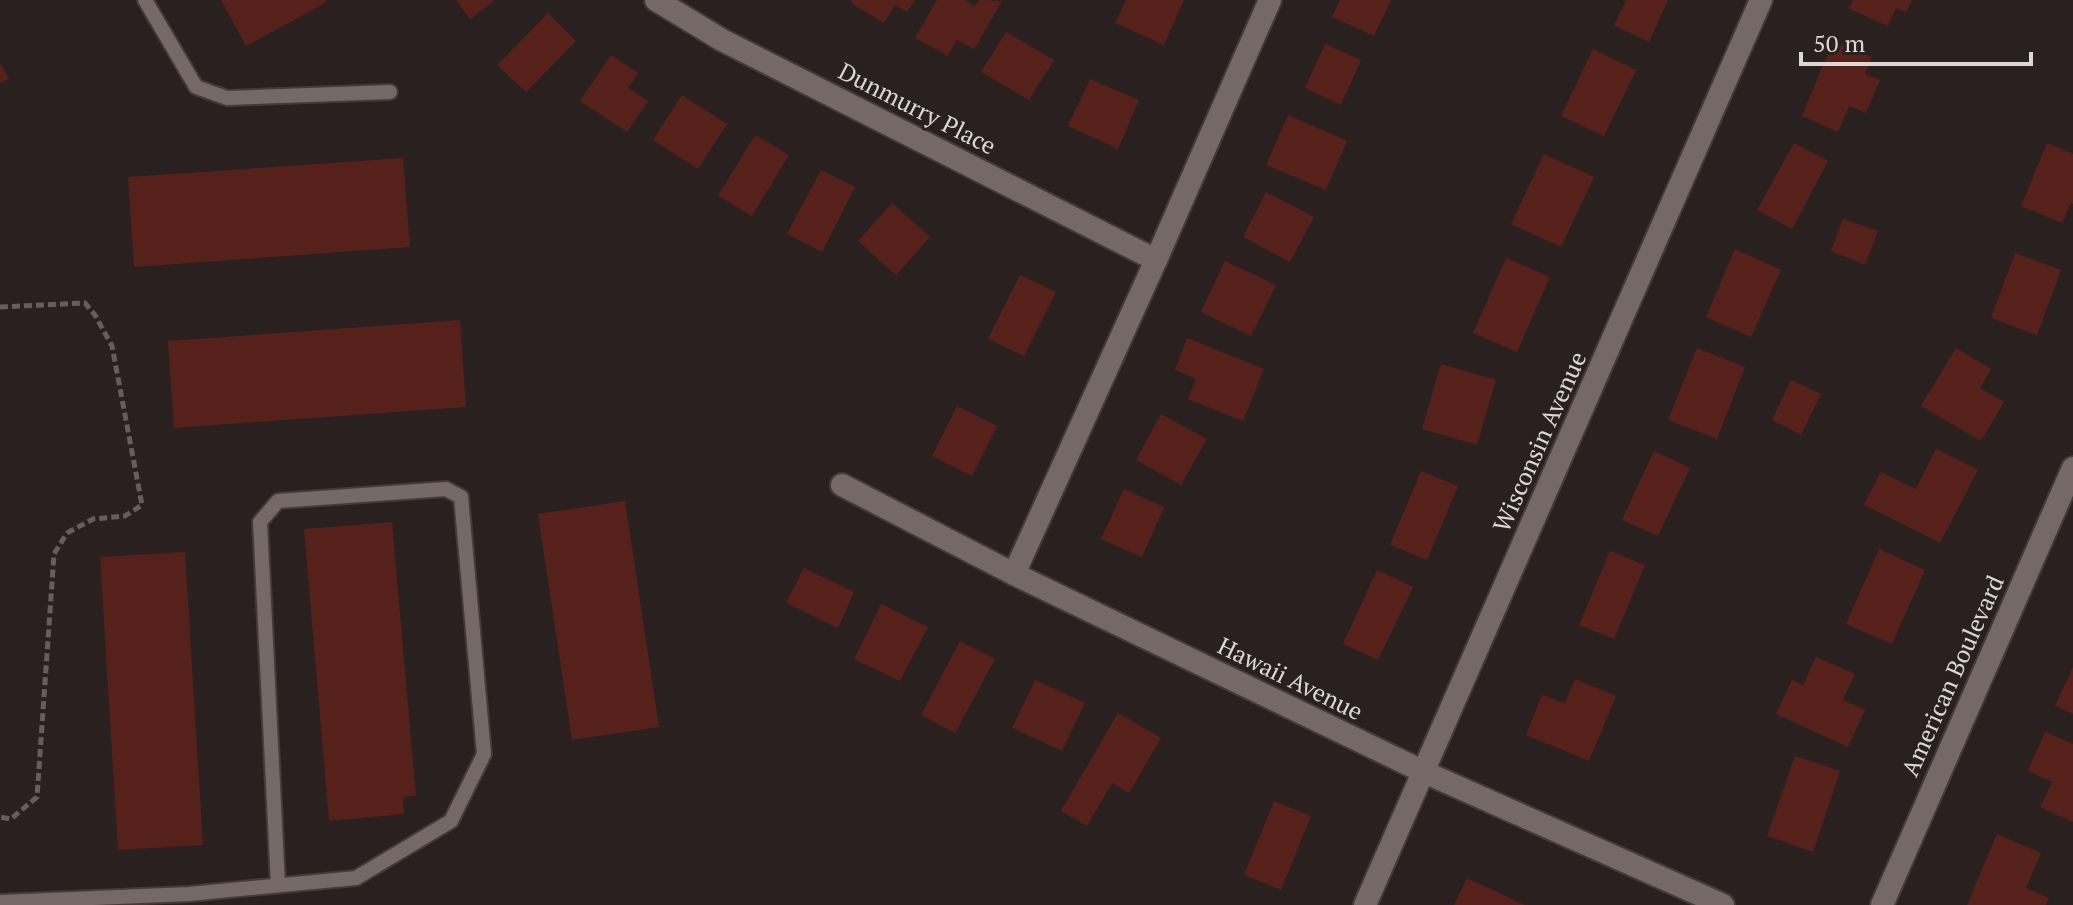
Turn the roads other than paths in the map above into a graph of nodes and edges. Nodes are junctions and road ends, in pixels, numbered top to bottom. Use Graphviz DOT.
graph roads {
  1 [pos="145,0"];
  2 [pos="656,0"];
  3 [pos="1270,0"];
  4 [pos="1761,0"];
  5 [pos="390,92"];
  6 [pos="1156,260"];
  7 [pos="2073,468"];
  8 [pos="842,485"];
  9 [pos="1014,574"];
  10 [pos="1424,772"];
  11 [pos="278,885"];
  12 [pos="0,902"];
  13 [pos="1365,905"];
  14 [pos="1723,905"];
  15 [pos="1882,905"];
  1 -- 5 [label="lane"];
  2 -- 6 [label="street, Dunmurry Place"];
  3 -- 6 [label="street"];
  4 -- 10 [label="street, Wisconsin Avenue"];
  6 -- 9 [label="street"];
  7 -- 15 [label="street, American Boulevard"];
  8 -- 9 [label="street, Hawaii Avenue"];
  9 -- 10 [label="street, Hawaii Avenue"];
  10 -- 13 [label="street, Wisconsin Avenue"];
  10 -- 14 [label="street, Hawaii Avenue"];
  11 -- 11 [label="lane"];
  11 -- 12 [label="lane"];
}
